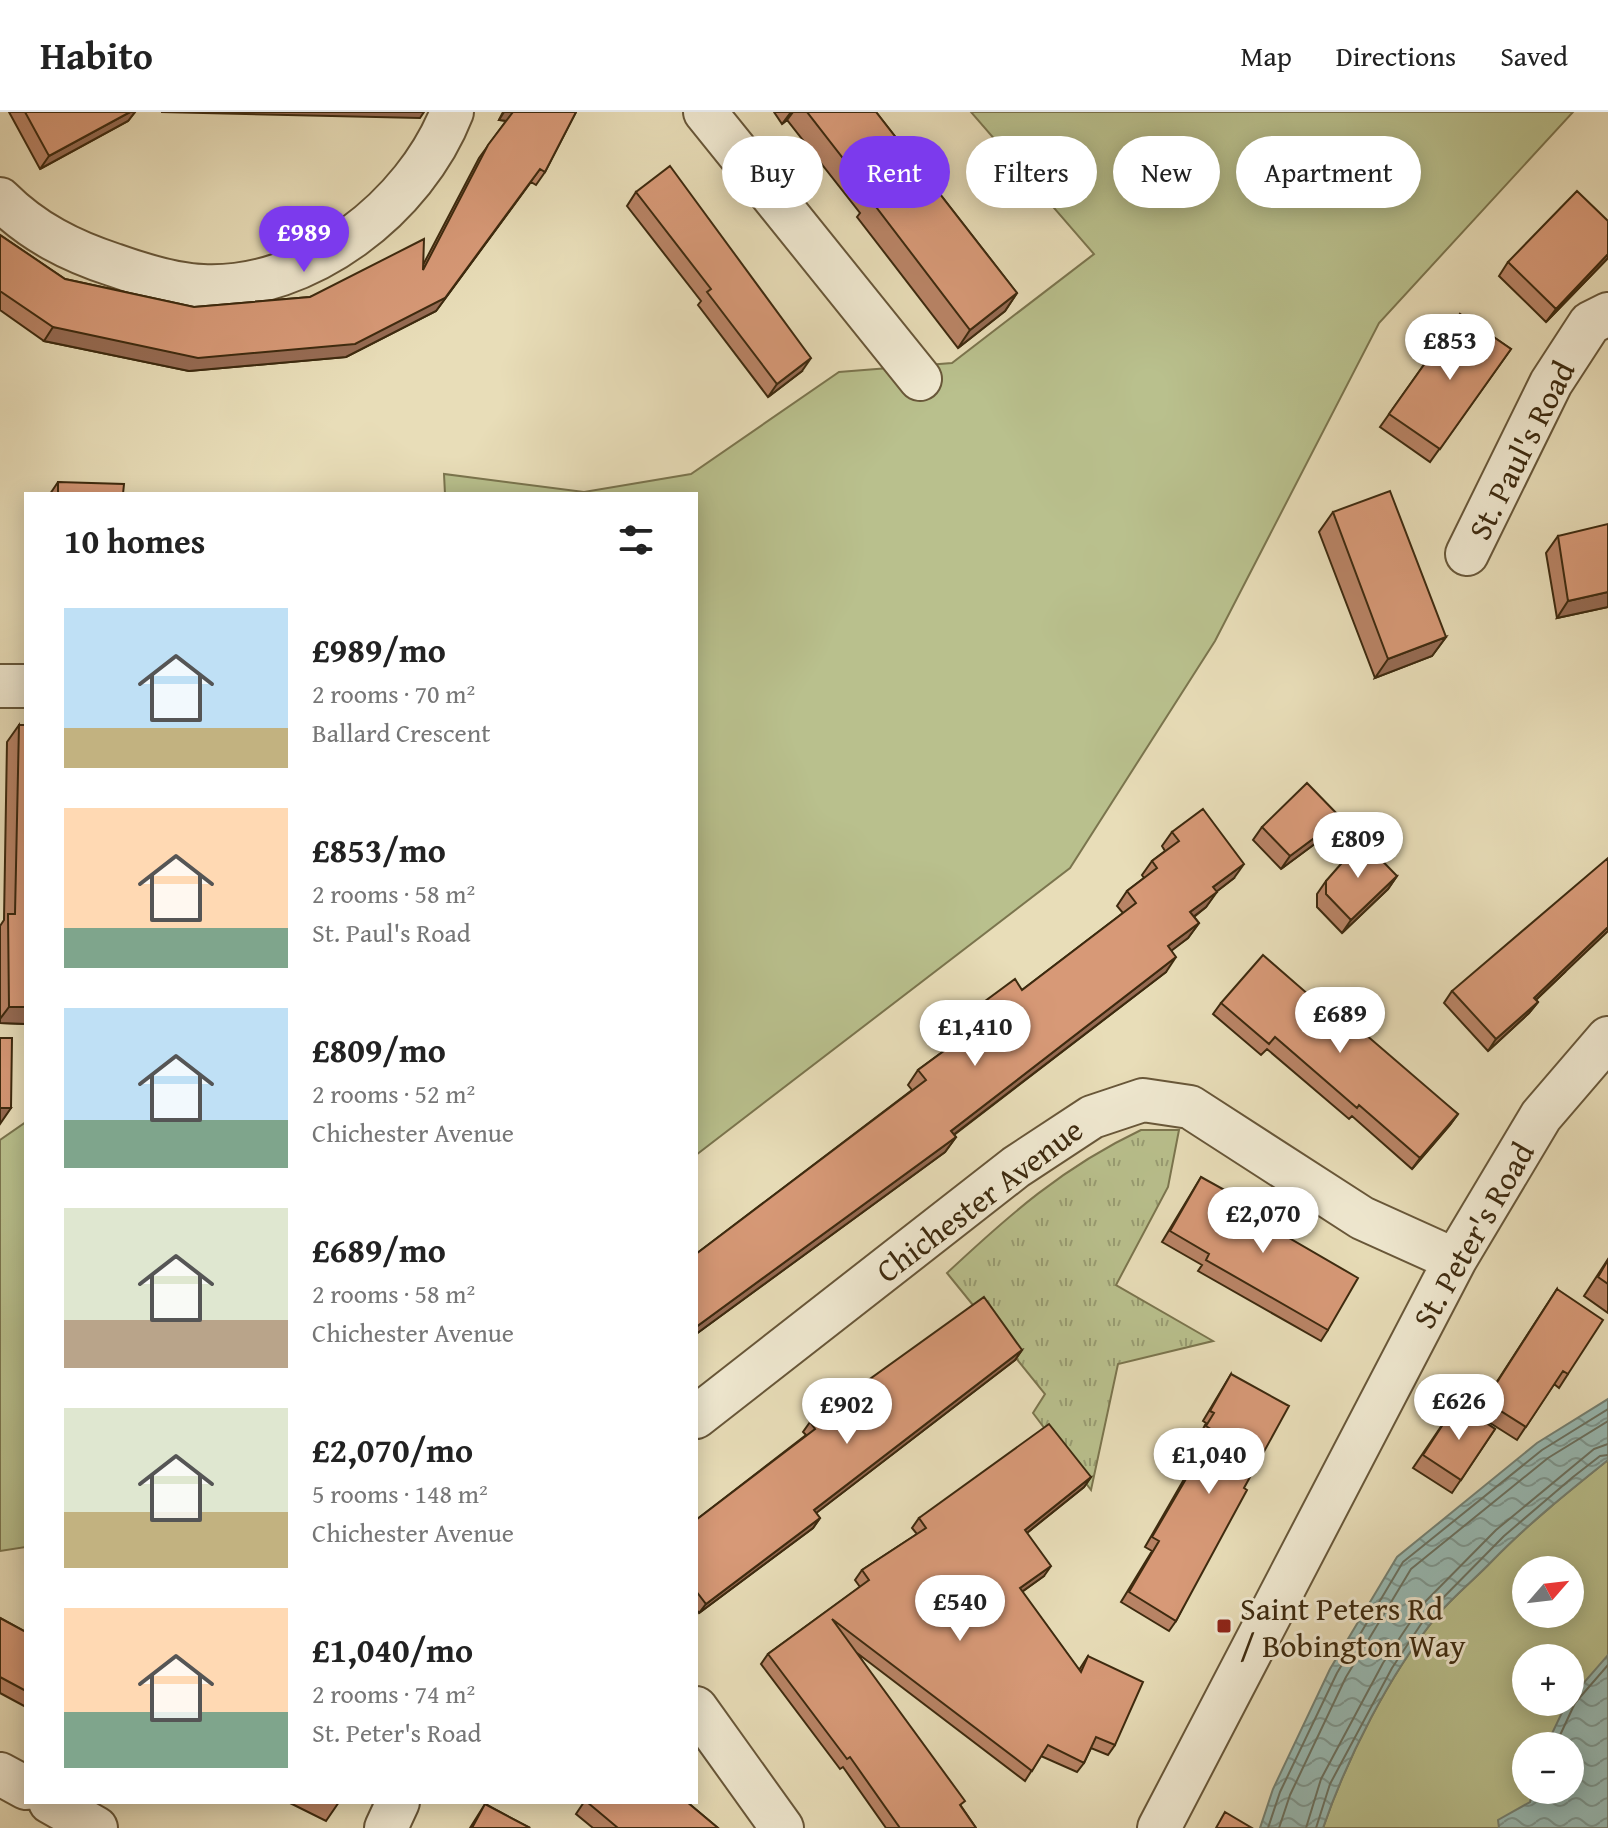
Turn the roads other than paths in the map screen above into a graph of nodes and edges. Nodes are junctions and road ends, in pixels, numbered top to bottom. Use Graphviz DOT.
graph roads {
  1 [pos="452,112"];
  2 [pos="705,112"];
  3 [pos="0,199"];
  4 [pos="1608,314"];
  5 [pos="920,379"];
  6 [pos="1467,554"];
  7 [pos="0,686"];
  8 [pos="24,686"];
  9 [pos="1608,1038"];
  10 [pos="1455,1260"];
  11 [pos="698,1415"];
  12 [pos="698,1711"];
  13 [pos="0,1774"];
  14 [pos="24,1787"];
  15 [pos="54,1804"];
  16 [pos="397,1804"];
  17 [pos="96,1828"];
  18 [pos="386,1828"];
  19 [pos="782,1828"];
  20 [pos="1159,1828"];
  1 -- 3 [label="street"];
  2 -- 5 [label="street"];
  4 -- 6 [label="street, St. Paul's Road"];
  7 -- 8 [label="street"];
  9 -- 10 [label="street, St. Peter's Road"];
  10 -- 11 [label="street, Chichester Avenue"];
  10 -- 20 [label="street, St. Peter's Road"];
  12 -- 19 [label="street"];
  13 -- 14 [label="street"];
  15 -- 17 [label="street"];
  16 -- 18 [label="street"];
}
